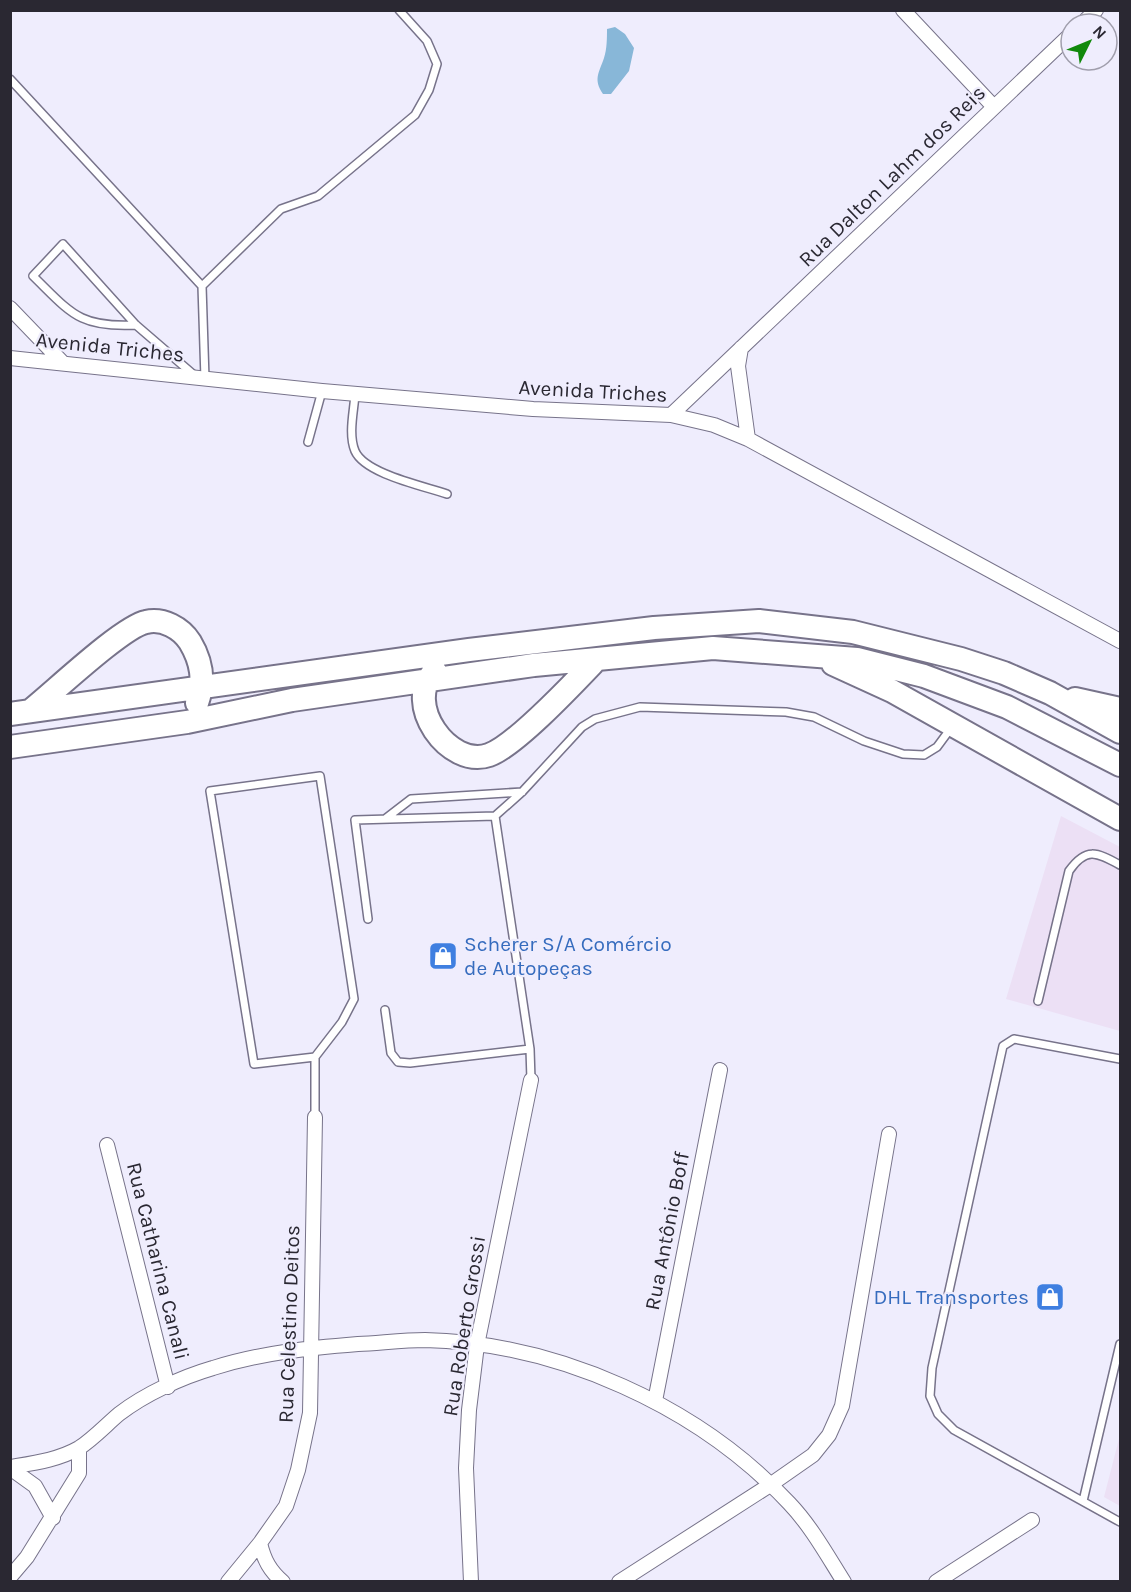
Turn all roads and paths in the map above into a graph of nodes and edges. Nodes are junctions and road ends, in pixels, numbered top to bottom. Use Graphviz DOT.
graph roads {
  1 [pos="399,10"];
  2 [pos="903,10"];
  3 [pos="1059,45"];
  4 [pos="10,79"];
  5 [pos="994,107"];
  6 [pos="202,286"];
  7 [pos="10,308"];
  8 [pos="136,325"];
  9 [pos="741,348"];
  10 [pos="10,358"];
  11 [pos="63,363"];
  12 [pos="201,378"];
  13 [pos="322,391"];
  14 [pos="355,394"];
  15 [pos="671,415"];
  16 [pos="748,439"];
  17 [pos="308,442"];
  18 [pos="447,494"];
  19 [pos="1120,641"];
  20 [pos="469,650"];
  21 [pos="816,656"];
  22 [pos="595,661"];
  23 [pos="427,681"];
  24 [pos="202,689"];
  25 [pos="1050,693"];
  26 [pos="1120,709"];
  27 [pos="20,713"];
  28 [pos="187,722"];
  29 [pos="952,726"];
  30 [pos="1120,732"];
  31 [pos="10,747"];
  32 [pos="1120,765"];
  33 [pos="522,792"];
  34 [pos="495,816"];
  35 [pos="385,819"];
  36 [pos="1120,819"];
  37 [pos="1120,865"];
  38 [pos="368,920"];
  39 [pos="1038,1001"];
  40 [pos="385,1010"];
  41 [pos="530,1049"];
  42 [pos="315,1057"];
  43 [pos="1120,1059"];
  44 [pos="720,1070"];
  45 [pos="531,1080"];
  46 [pos="315,1117"];
  47 [pos="889,1134"];
  48 [pos="107,1145"];
  49 [pos="1120,1344"];
  50 [pos="477,1345"];
  51 [pos="312,1347"];
  52 [pos="168,1387"];
  53 [pos="655,1401"];
  54 [pos="79,1448"];
  55 [pos="10,1468"];
  56 [pos="770,1485"];
  57 [pos="1083,1501"];
  58 [pos="53,1518"];
  59 [pos="1032,1520"];
  60 [pos="1120,1522"];
  61 [pos="260,1544"];
  62 [pos="10,1577"];
  63 [pos="228,1581"];
  64 [pos="284,1581"];
  65 [pos="471,1581"];
  66 [pos="619,1581"];
  67 [pos="844,1581"];
  68 [pos="936,1581"];
  1 -- 6 [label="lane"];
  2 -- 5 [label="street"];
  3 -- 5 [label="street, Rua Dalton Lahm dos Reis"];
  4 -- 6 [label="lane"];
  5 -- 9 [label="street, Rua Dalton Lahm dos Reis"];
  6 -- 12 [label="lane"];
  7 -- 11 [label="street"];
  8 -- 8 [label="lane"];
  8 -- 12 [label="lane"];
  9 -- 15 [label="street, Rua Dalton Lahm dos Reis"];
  9 -- 16 [label="street"];
  10 -- 11 [label="street, Avenida Triches"];
  11 -- 12 [label="street, Avenida Triches"];
  12 -- 13 [label="street, Avenida Triches"];
  13 -- 14 [label="street, Avenida Triches"];
  13 -- 17 [label="lane"];
  14 -- 15 [label="street, Avenida Triches"];
  14 -- 18 [label="lane"];
  15 -- 16 [label="street, Avenida Triches"];
  16 -- 19 [label="street, Avenida Triches"];
  20 -- 23 [label="highway"];
  20 -- 24 [label="highway"];
  20 -- 25 [label="highway"];
  21 -- 22 [label="highway"];
  21 -- 29 [label="highway"];
  21 -- 32 [label="highway"];
  22 -- 23 [label="highway"];
  22 -- 23 [label="highway"];
  23 -- 28 [label="highway"];
  24 -- 27 [label="highway"];
  24 -- 27 [label="highway"];
  24 -- 28 [label="highway"];
  25 -- 26 [label="highway"];
  25 -- 30 [label="highway"];
  28 -- 31 [label="highway"];
  29 -- 33 [label="lane"];
  29 -- 36 [label="highway"];
  33 -- 34 [label="lane"];
  33 -- 35 [label="lane"];
  34 -- 35 [label="lane"];
  34 -- 41 [label="lane"];
  35 -- 38 [label="lane"];
  37 -- 39 [label="lane"];
  40 -- 41 [label="lane"];
  41 -- 45 [label="lane"];
  42 -- 42 [label="lane"];
  42 -- 46 [label="lane"];
  43 -- 57 [label="lane"];
  44 -- 53 [label="street, Rua Antônio Boff"];
  45 -- 50 [label="street, Rua Roberto Grossi"];
  46 -- 51 [label="street, Rua Celestino Deitos"];
  47 -- 56 [label="street"];
  48 -- 52 [label="street, Rua Catharina Canali"];
  49 -- 57 [label="lane"];
  50 -- 51 [label="street"];
  50 -- 53 [label="street"];
  50 -- 65 [label="street, Rua Roberto Grossi"];
  51 -- 52 [label="street"];
  51 -- 61 [label="street, Rua Celestino Deitos"];
  52 -- 54 [label="street"];
  53 -- 56 [label="street"];
  54 -- 55 [label="street"];
  54 -- 58 [label="street"];
  55 -- 58 [label="street"];
  56 -- 66 [label="street"];
  56 -- 67 [label="street"];
  57 -- 60 [label="lane"];
  58 -- 62 [label="street"];
  59 -- 68 [label="street"];
  61 -- 63 [label="street, Rua Celestino Deitos"];
  61 -- 64 [label="street"];
}
